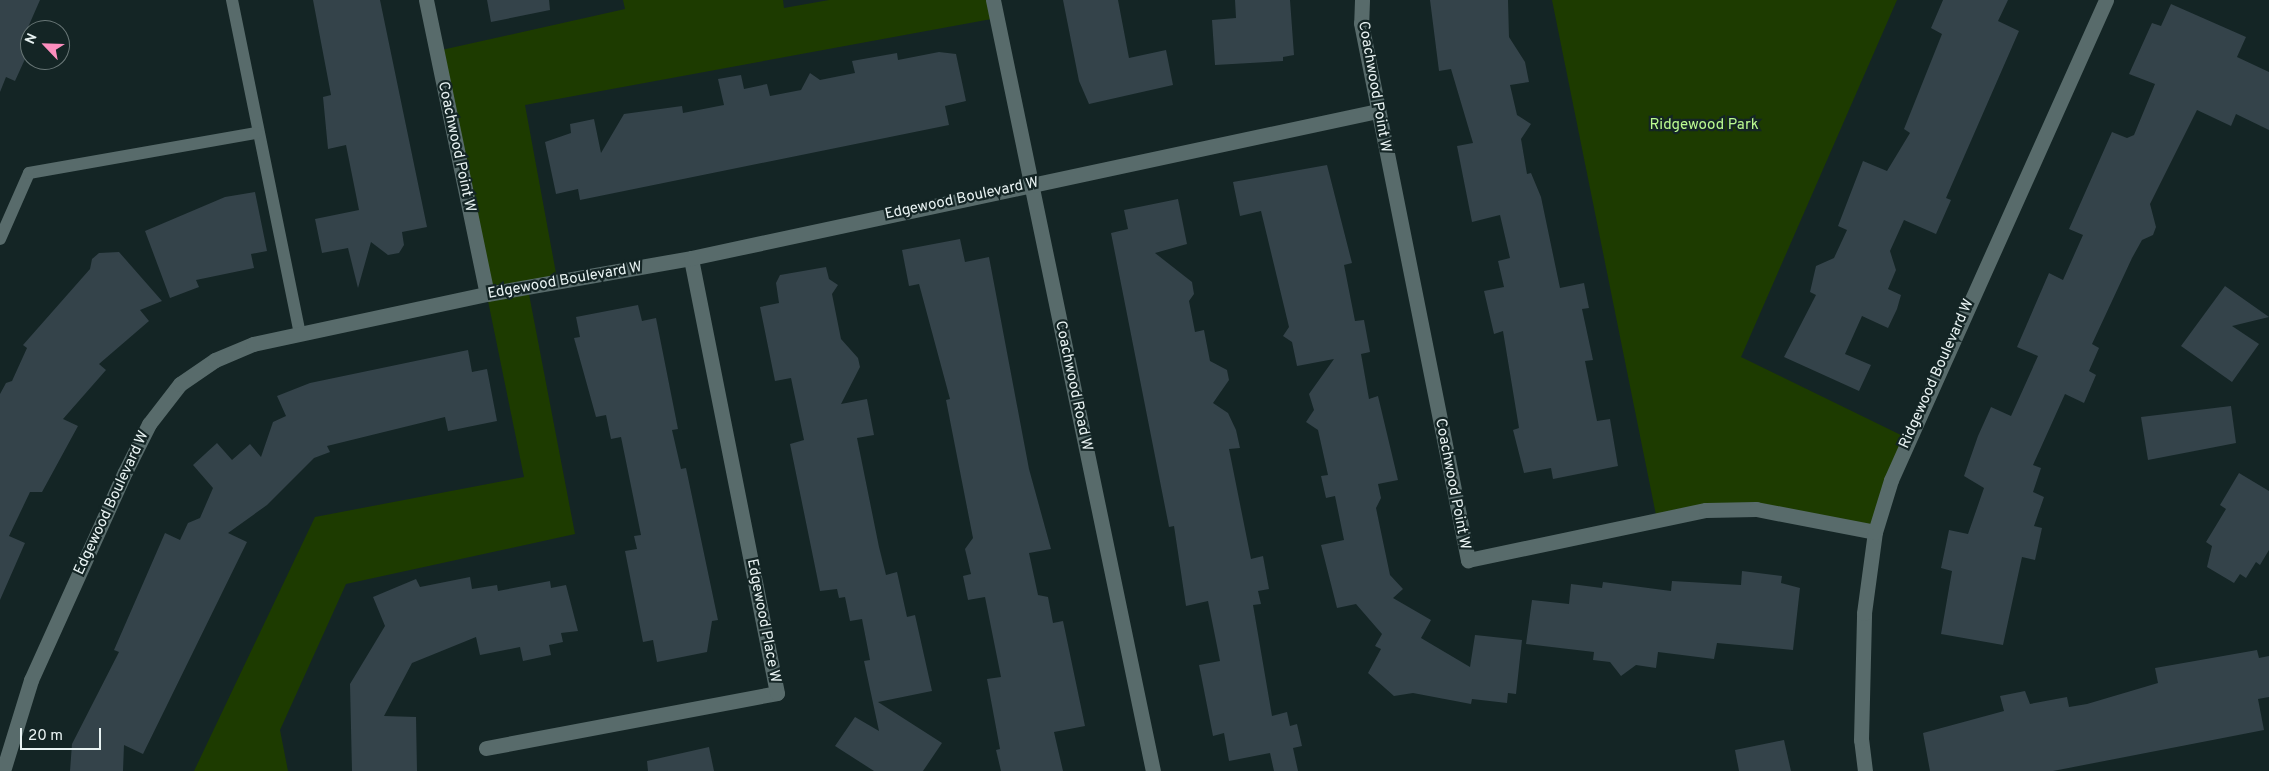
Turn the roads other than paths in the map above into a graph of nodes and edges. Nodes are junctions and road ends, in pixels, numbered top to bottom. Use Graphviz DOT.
graph roads {
  1 [pos="232,0"];
  2 [pos="426,0"];
  3 [pos="993,0"];
  4 [pos="1362,0"];
  5 [pos="2106,0"];
  6 [pos="1377,110"];
  7 [pos="258,134"];
  8 [pos="1030,184"];
  9 [pos="0,239"];
  10 [pos="691,258"];
  11 [pos="487,294"];
  12 [pos="300,334"];
  13 [pos="1875,532"];
  14 [pos="486,748"];
  15 [pos="4,771"];
  16 [pos="1153,771"];
  17 [pos="1865,771"];
  1 -- 7 [label="lane"];
  2 -- 11 [label="street, Coachwood Point W"];
  3 -- 8 [label="street, Coachwood Road W"];
  4 -- 6 [label="street, Coachwood Point W"];
  5 -- 13 [label="street, Ridgewood Boulevard W"];
  6 -- 8 [label="street, Edgewood Boulevard W"];
  6 -- 13 [label="street, Coachwood Point W"];
  7 -- 9 [label="lane"];
  7 -- 12 [label="lane"];
  8 -- 10 [label="street, Edgewood Boulevard W"];
  8 -- 16 [label="street, Coachwood Road W"];
  10 -- 11 [label="street, Edgewood Boulevard W"];
  10 -- 14 [label="street, Edgewood Place W"];
  11 -- 12 [label="street, Edgewood Boulevard W"];
  12 -- 15 [label="street, Edgewood Boulevard W"];
  13 -- 17 [label="street, Ridgewood Boulevard W"];
}
